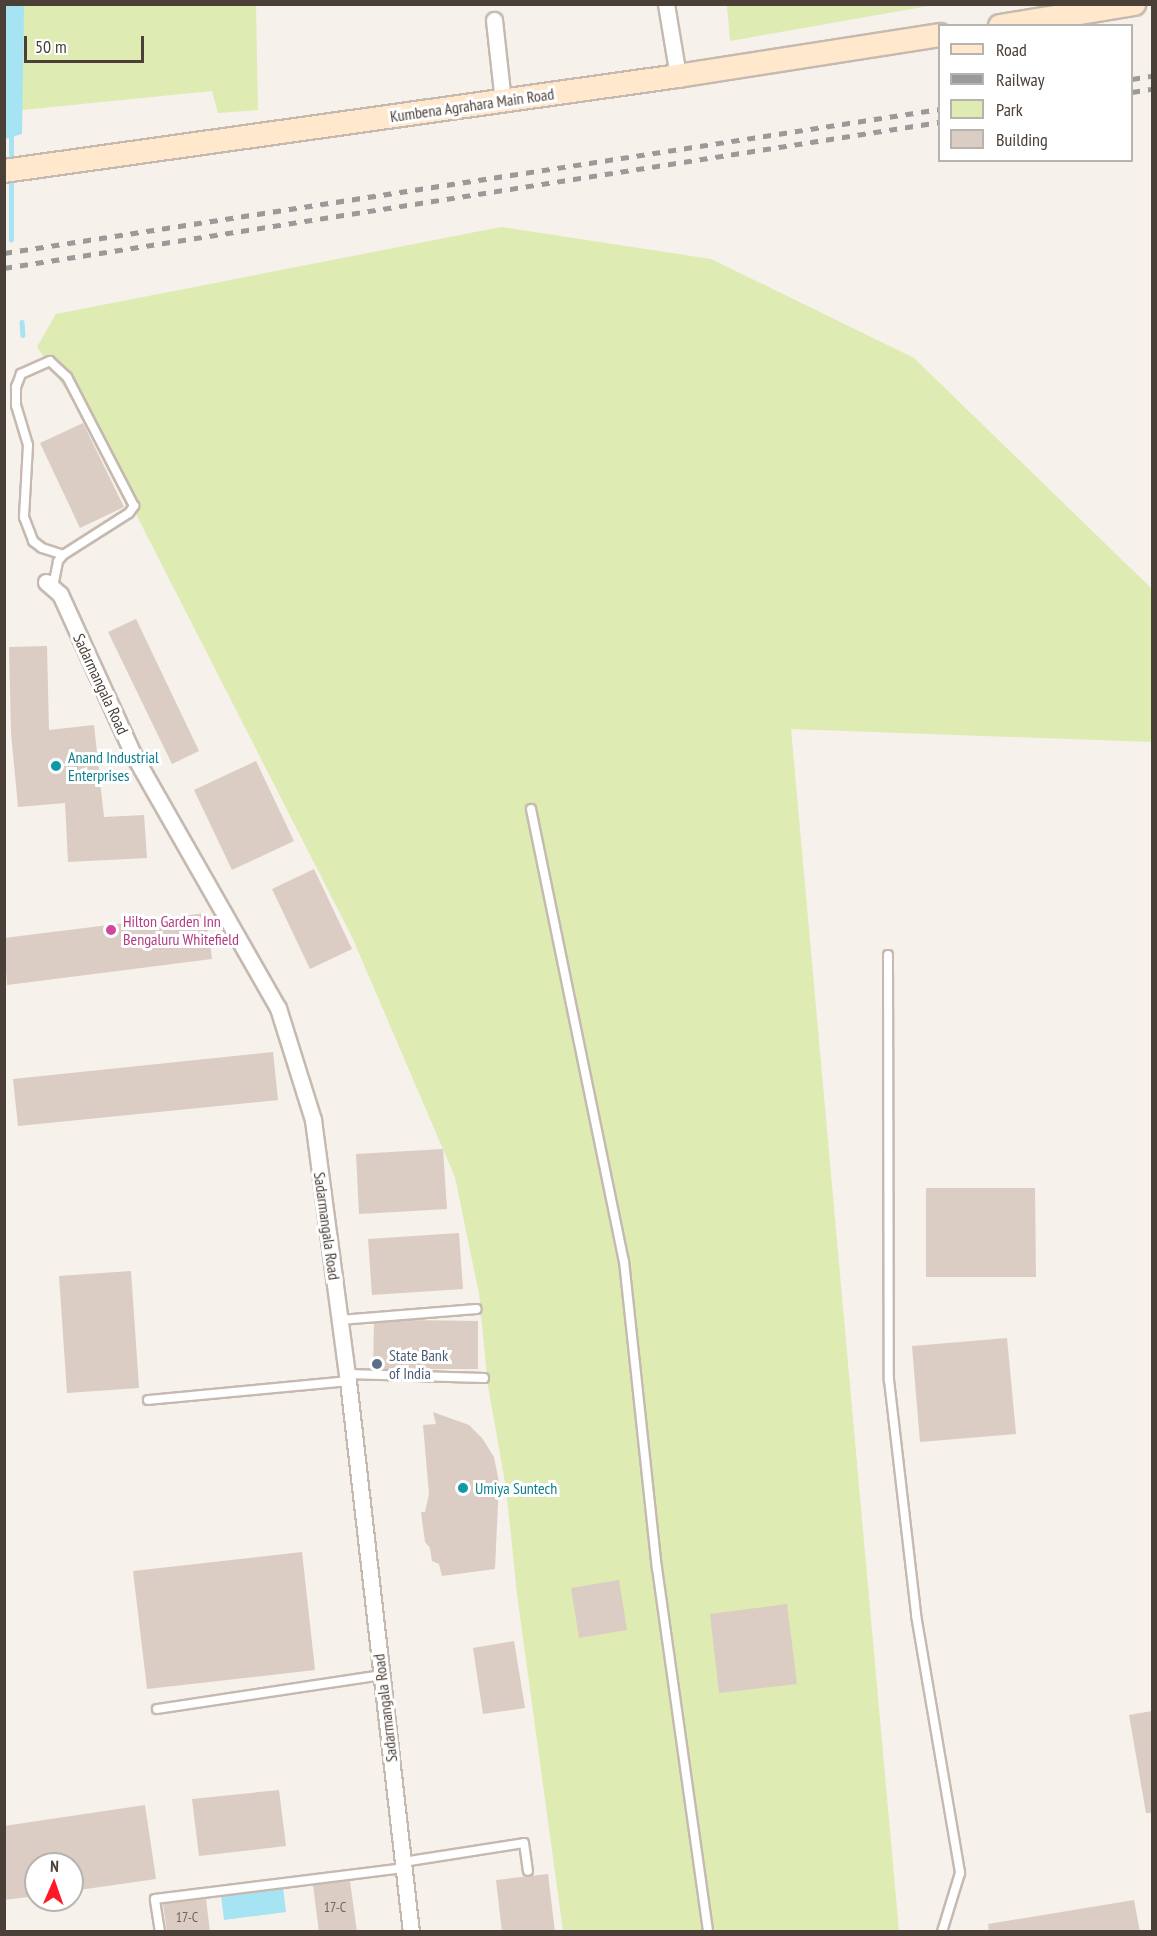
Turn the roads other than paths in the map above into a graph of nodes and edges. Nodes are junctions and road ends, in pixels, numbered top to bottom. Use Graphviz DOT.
graph roads {
  1 [pos="666,4"];
  2 [pos="1134,4"];
  3 [pos="494,20"];
  4 [pos="1012,24"];
  5 [pos="938,35"];
  6 [pos="678,76"];
  7 [pos="503,100"];
  8 [pos="11,170"];
  9 [pos="63,555"];
  10 [pos="50,585"];
  11 [pos="531,809"];
  12 [pos="888,955"];
  13 [pos="477,1309"];
  14 [pos="340,1320"];
  15 [pos="347,1378"];
  16 [pos="484,1378"];
  17 [pos="148,1400"];
  18 [pos="381,1675"];
  19 [pos="157,1709"];
  20 [pos="403,1865"];
  21 [pos="528,1871"];
  22 [pos="160,1932"];
  23 [pos="411,1932"];
  24 [pos="708,1932"];
  25 [pos="942,1932"];
  1 -- 6 [label="street"];
  2 -- 4 [label="street"];
  3 -- 7 [label="street"];
  5 -- 6 [label="street, Kumbena Agrahara Main Road"];
  6 -- 7 [label="street, Kumbena Agrahara Main Road"];
  7 -- 8 [label="street, Kumbena Agrahara Main Road"];
  9 -- 9 [label="lane"];
  9 -- 10 [label="lane"];
  10 -- 14 [label="street, Sadarmangala Road"];
  11 -- 24 [label="lane"];
  12 -- 25 [label="lane"];
  13 -- 14 [label="lane"];
  14 -- 15 [label="street, Sadarmangala Road"];
  15 -- 16 [label="lane"];
  15 -- 17 [label="lane"];
  15 -- 18 [label="street, Sadarmangala Road"];
  18 -- 19 [label="lane"];
  18 -- 20 [label="street, Sadarmangala Road"];
  20 -- 21 [label="lane"];
  20 -- 22 [label="lane"];
  20 -- 23 [label="street, Sadarmangala Road"];
}
